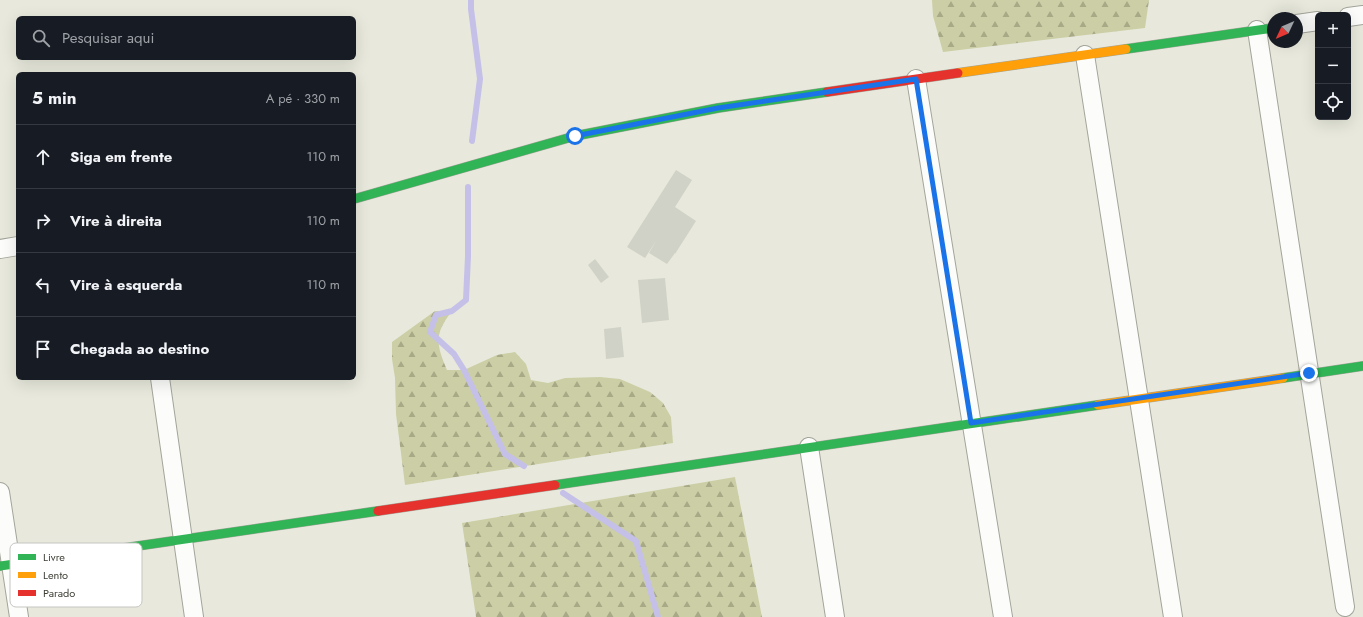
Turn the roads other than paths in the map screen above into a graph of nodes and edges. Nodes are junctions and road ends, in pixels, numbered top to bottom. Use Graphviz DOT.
graph roads {
  1 [pos="1363,15"];
  2 [pos="1351,17"];
  3 [pos="1315,22"];
  4 [pos="1303,23"];
  5 [pos="1265,29"];
  6 [pos="1085,55"];
  7 [pos="916,79"];
  8 [pos="356,198"];
  9 [pos="16,246"];
  10 [pos="0,249"];
  11 [pos="1363,366"];
  12 [pos="1309,373"];
  13 [pos="160,380"];
  14 [pos="1139,399"];
  15 [pos="971,423"];
  16 [pos="809,447"];
  17 [pos="0,492"];
  18 [pos="183,539"];
  19 [pos="142,545"];
  20 [pos="5,565"];
  21 [pos="10,584"];
  22 [pos="16,607"];
  23 [pos="1345,607"];
  24 [pos="19,617"];
  25 [pos="194,617"];
  26 [pos="835,617"];
  27 [pos="1002,617"];
  28 [pos="1173,617"];
  1 -- 2 [label="street"];
  3 -- 4 [label="street"];
  5 -- 6 [label="street"];
  5 -- 12 [label="street"];
  6 -- 7 [label="street"];
  6 -- 14 [label="street"];
  7 -- 8 [label="street"];
  7 -- 15 [label="street"];
  9 -- 10 [label="street"];
  11 -- 12 [label="street"];
  12 -- 14 [label="street"];
  12 -- 23 [label="street"];
  13 -- 18 [label="street"];
  14 -- 15 [label="street"];
  14 -- 28 [label="street"];
  15 -- 16 [label="street"];
  15 -- 27 [label="street"];
  16 -- 18 [label="street"];
  16 -- 26 [label="street"];
  17 -- 20 [label="street"];
  18 -- 19 [label="street"];
  18 -- 25 [label="street"];
  20 -- 21 [label="street"];
  22 -- 24 [label="street"];
}
